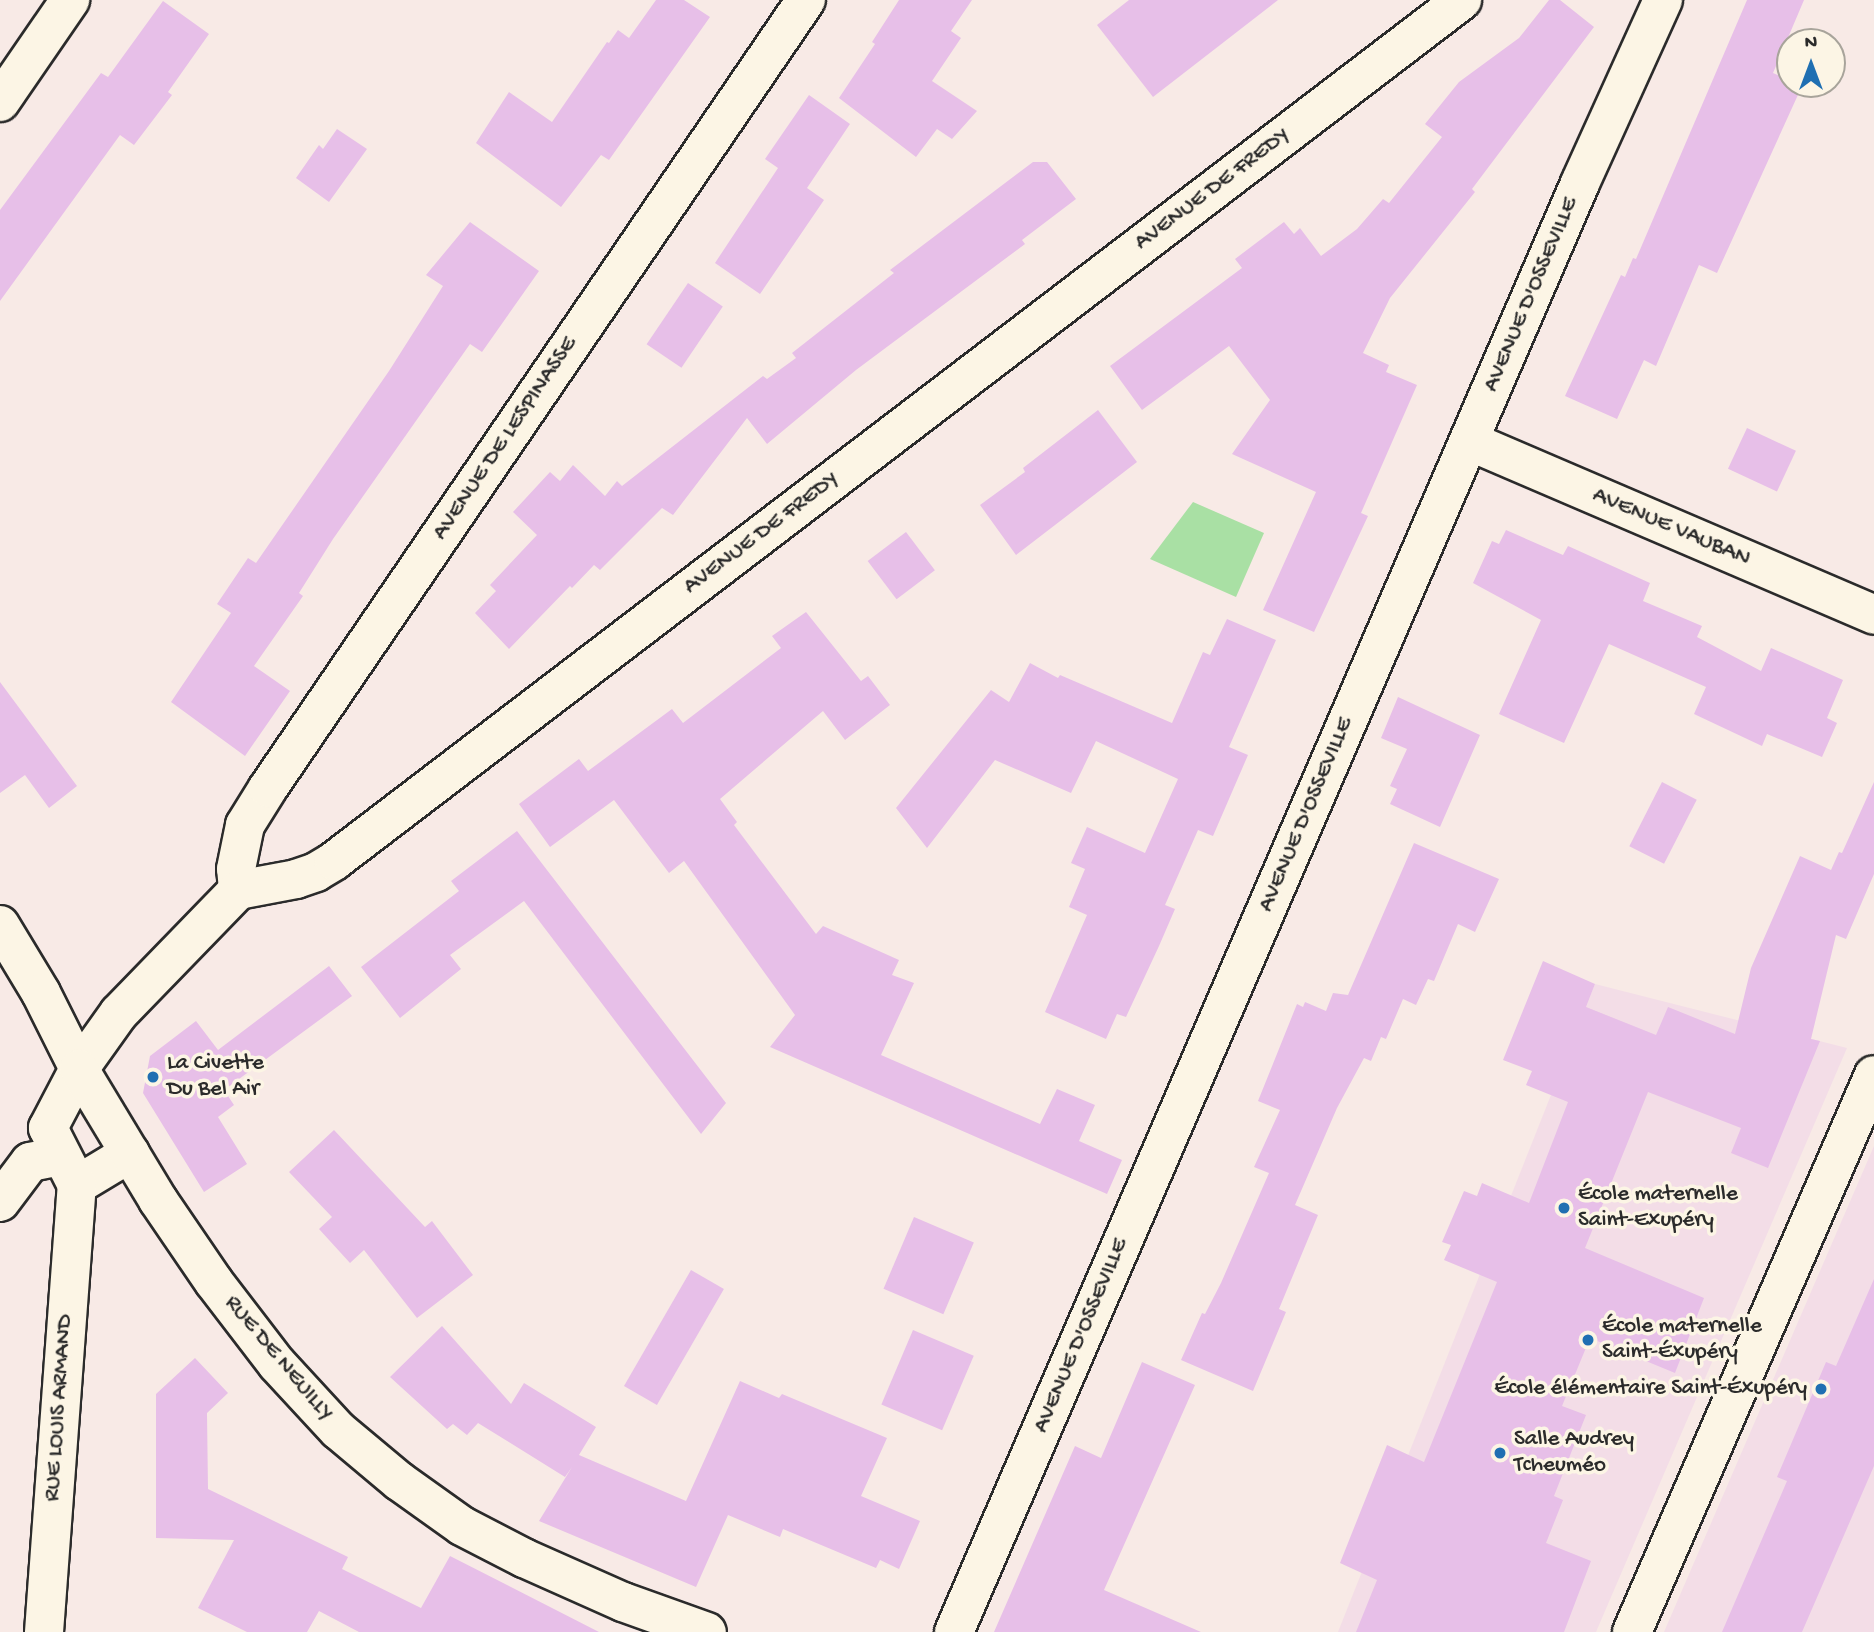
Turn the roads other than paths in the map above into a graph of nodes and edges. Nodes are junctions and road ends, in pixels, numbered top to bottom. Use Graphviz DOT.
graph roads {
  1 [pos="70,0"];
  2 [pos="806,0"];
  3 [pos="1462,0"];
  4 [pos="1662,0"];
  5 [pos="0,102"];
  6 [pos="1469,440"];
  7 [pos="1874,615"];
  8 [pos="238,890"];
  9 [pos="0,925"];
  10 [pos="79,1069"];
  11 [pos="1874,1075"];
  12 [pos="130,1153"];
  13 [pos="69,1170"];
  14 [pos="0,1202"];
  15 [pos="44,1632"];
  16 [pos="707,1632"];
  17 [pos="954,1632"];
  18 [pos="1632,1632"];
  1 -- 5 [label="street"];
  2 -- 8 [label="street, AVENUE DE LESPINASSE"];
  3 -- 8 [label="street, AVENUE DE FREDY"];
  4 -- 6 [label="street, AVENUE D'OSSEVILLE"];
  6 -- 7 [label="street, AVENUE VAUBAN"];
  6 -- 17 [label="street, AVENUE D'OSSEVILLE"];
  8 -- 10 [label="street"];
  9 -- 10 [label="street, RUE DE NEUILLY"];
  10 -- 12 [label="street, RUE DE NEUILLY"];
  10 -- 13 [label="street, RUE LOUIS ARMAND"];
  11 -- 18 [label="street"];
  12 -- 13 [label="street"];
  12 -- 16 [label="street, RUE DE NEUILLY"];
  13 -- 14 [label="street"];
  13 -- 15 [label="street, RUE LOUIS ARMAND"];
}
